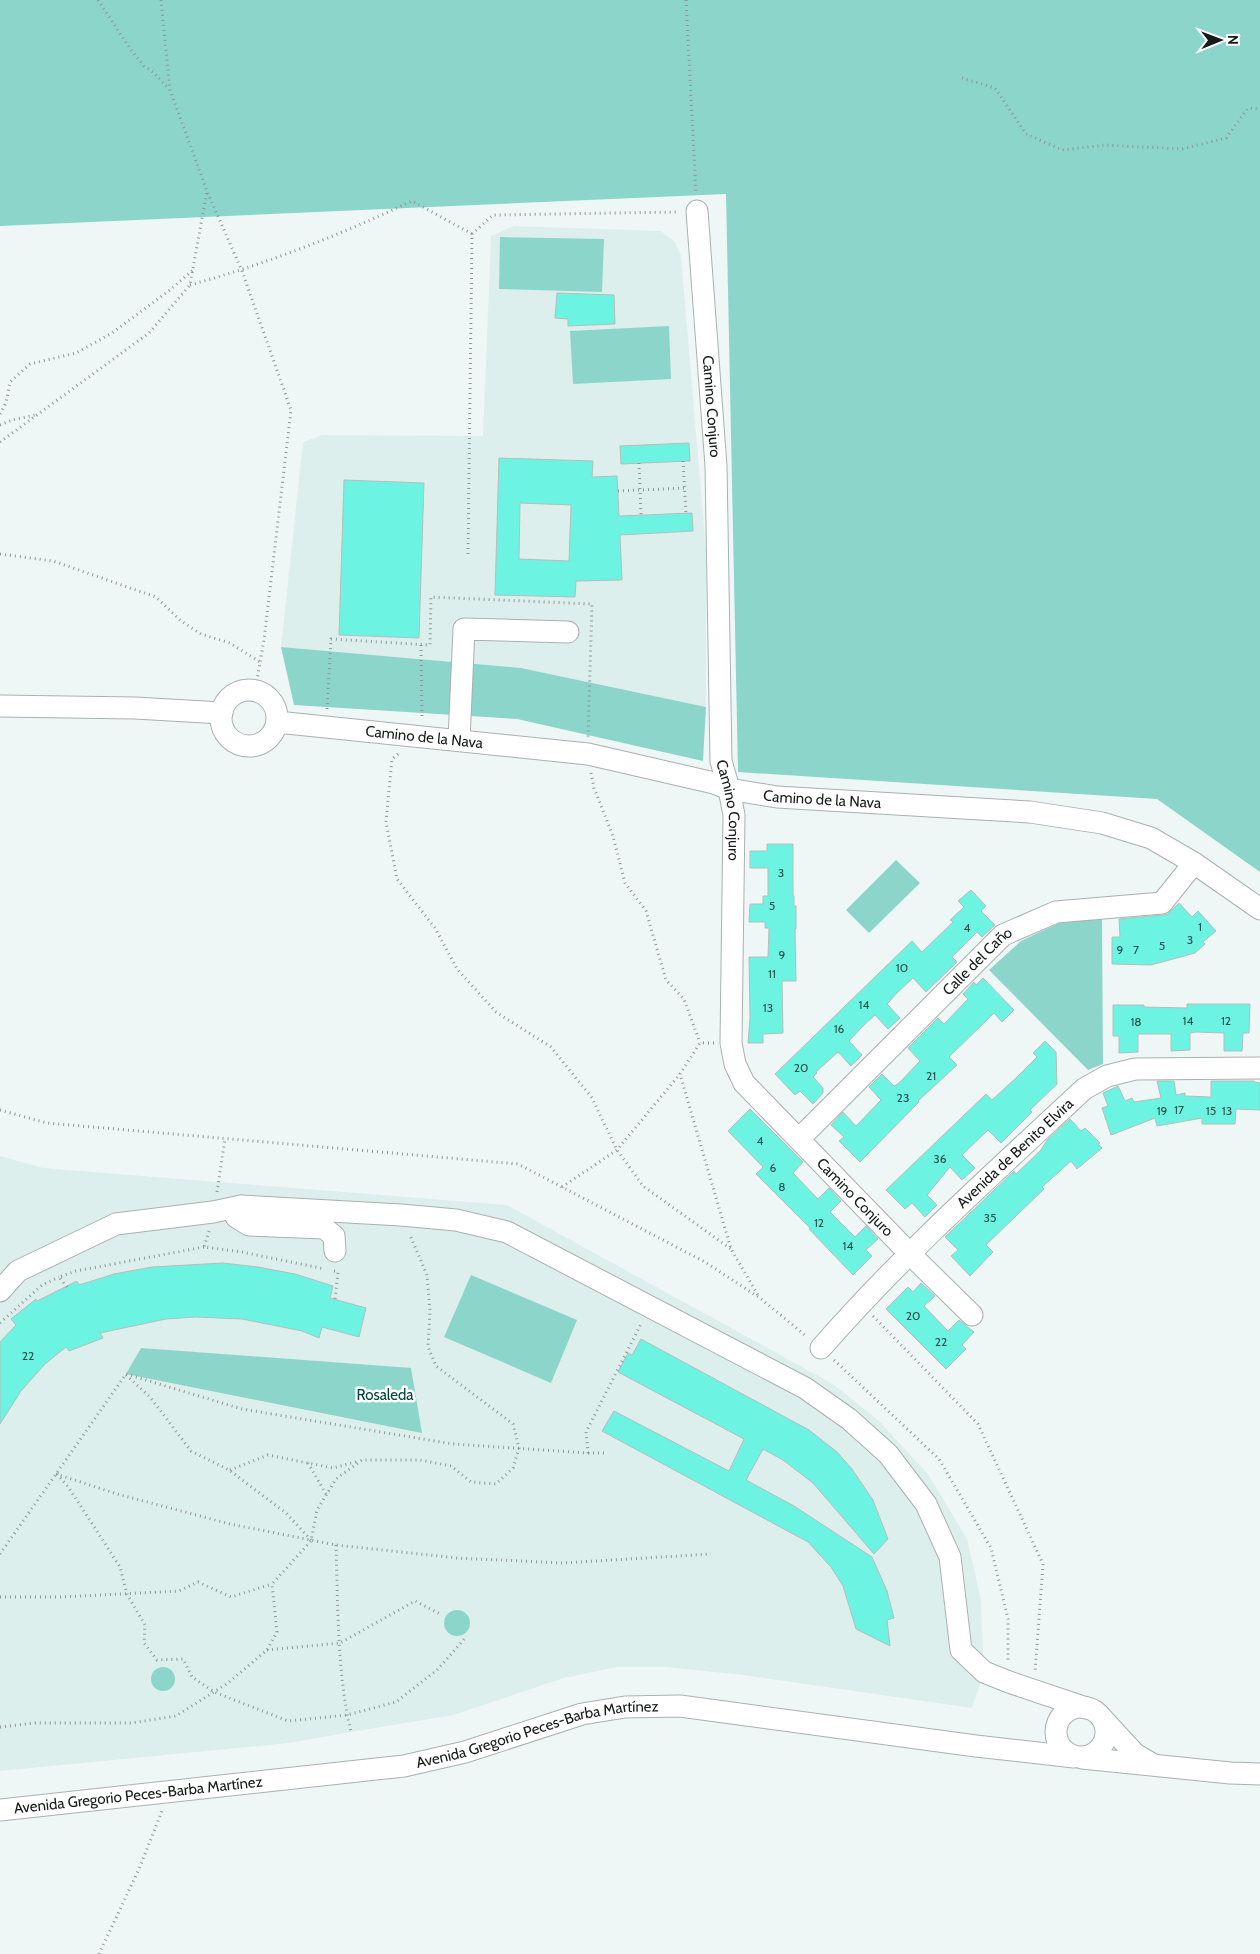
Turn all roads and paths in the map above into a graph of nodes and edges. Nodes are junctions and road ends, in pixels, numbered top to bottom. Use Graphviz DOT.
graph roads {
  1 [pos="98,0"];
  2 [pos="161,0"];
  3 [pos="686,0"];
  4 [pos="962,78"];
  5 [pos="170,90"];
  6 [pos="1260,109"];
  7 [pos="207,190"];
  8 [pos="697,211"];
  9 [pos="472,234"];
  10 [pos="193,270"];
  11 [pos="242,271"];
  12 [pos="190,285"];
  13 [pos="0,414"];
  14 [pos="37,415"];
  15 [pos="0,425"];
  16 [pos="0,442"];
  17 [pos="683,461"];
  18 [pos="639,463"];
  19 [pos="685,488"];
  20 [pos="640,490"];
  21 [pos="618,492"];
  22 [pos="686,513"];
  23 [pos="641,515"];
  24 [pos="0,554"];
  25 [pos="468,554"];
  26 [pos="568,632"];
  27 [pos="421,645"];
  28 [pos="260,662"];
  29 [pos="255,691"];
  30 [pos="0,706"];
  31 [pos="222,713"];
  32 [pos="277,722"];
  33 [pos="423,736"];
  34 [pos="459,740"];
  35 [pos="588,754"];
  36 [pos="730,789"];
  37 [pos="1194,863"];
  38 [pos="1260,909"];
  39 [pos="700,1043"];
  40 [pos="731,1043"];
  41 [pos="1260,1068"];
  42 [pos="680,1074"];
  43 [pos="226,1139"];
  44 [pos="799,1139"];
  45 [pos="617,1150"];
  46 [pos="562,1187"];
  47 [pos="241,1206"];
  48 [pos="215,1212"];
  49 [pos="401,1215"];
  50 [pos="204,1247"];
  51 [pos="731,1249"];
  52 [pos="335,1251"];
  53 [pos="909,1253"];
  54 [pos="59,1278"];
  55 [pos="67,1286"];
  56 [pos="0,1291"];
  57 [pos="760,1298"];
  58 [pos="335,1299"];
  59 [pos="861,1302"];
  60 [pos="650,1306"];
  61 [pos="972,1315"];
  62 [pos="0,1323"];
  63 [pos="821,1348"];
  64 [pos="126,1374"];
  65 [pos="519,1448"];
  66 [pos="588,1453"];
  67 [pos="604,1454"];
  68 [pos="362,1460"];
  69 [pos="308,1463"];
  70 [pos="230,1470"];
  71 [pos="56,1474"];
  72 [pos="326,1494"];
  73 [pos="311,1541"];
  74 [pos="336,1546"];
  75 [pos="0,1554"];
  76 [pos="711,1554"];
  77 [pos="272,1584"];
  78 [pos="127,1594"];
  79 [pos="0,1597"];
  80 [pos="442,1615"];
  81 [pos="466,1637"];
  82 [pos="340,1643"];
  83 [pos="267,1650"];
  84 [pos="1034,1690"];
  85 [pos="214,1692"];
  86 [pos="1093,1712"];
  87 [pos="347,1716"];
  88 [pos="0,1727"];
  89 [pos="1056,1730"];
  90 [pos="351,1732"];
  91 [pos="1038,1752"];
  92 [pos="1078,1757"];
  93 [pos="1154,1765"];
  94 [pos="1260,1774"];
  95 [pos="170,1792"];
  96 [pos="0,1810"];
  97 [pos="99,1954"];
  1 -- 5 [label="path"];
  2 -- 5 [label="path"];
  3 -- 8 [label="path"];
  4 -- 6 [label="path"];
  5 -- 7 [label="path"];
  7 -- 10 [label="path"];
  7 -- 11 [label="path"];
  8 -- 9 [label="path"];
  8 -- 36 [label="street, Camino Conjuro"];
  9 -- 11 [label="path"];
  9 -- 25 [label="path"];
  10 -- 12 [label="path"];
  10 -- 13 [label="path"];
  11 -- 12 [label="path"];
  11 -- 28 [label="path"];
  12 -- 14 [label="path"];
  14 -- 15 [label="path"];
  14 -- 16 [label="path"];
  17 -- 19 [label="path"];
  18 -- 20 [label="path"];
  19 -- 20 [label="path"];
  19 -- 22 [label="path"];
  20 -- 21 [label="path"];
  20 -- 23 [label="path"];
  24 -- 28 [label="path"];
  26 -- 34 [label="street"];
  27 -- 33 [label="path"];
  28 -- 29 [label="path"];
  29 -- 31 [label="street"];
  29 -- 32 [label="street"];
  30 -- 31 [label="street"];
  31 -- 32 [label="street"];
  32 -- 33 [label="street, Camino de la Nava"];
  33 -- 34 [label="street, Camino de la Nava"];
  33 -- 45 [label="path"];
  34 -- 35 [label="street, Camino de la Nava"];
  35 -- 36 [label="street, Camino de la Nava"];
  35 -- 39 [label="path"];
  36 -- 37 [label="street, Camino de la Nava"];
  36 -- 40 [label="street, Camino Conjuro"];
  37 -- 38 [label="street, Camino de la Nava"];
  37 -- 44 [label="street, Calle del Caño"];
  39 -- 40 [label="path"];
  39 -- 42 [label="path"];
  40 -- 44 [label="street, Camino Conjuro"];
  41 -- 53 [label="street, Avenida de Benito Elvira"];
  42 -- 45 [label="path"];
  42 -- 51 [label="path"];
  43 -- 48 [label="path"];
  44 -- 53 [label="street, Camino Conjuro"];
  45 -- 46 [label="path"];
  45 -- 51 [label="path"];
  47 -- 48 [label="street"];
  47 -- 49 [label="street"];
  47 -- 52 [label="street"];
  48 -- 50 [label="path"];
  48 -- 56 [label="street"];
  49 -- 60 [label="street"];
  49 -- 65 [label="path"];
  50 -- 54 [label="path"];
  50 -- 58 [label="path"];
  51 -- 57 [label="path"];
  53 -- 59 [label="street, Avenida de Benito Elvira"];
  53 -- 61 [label="street, Camino Conjuro"];
  54 -- 55 [label="path"];
  54 -- 62 [label="path"];
  59 -- 63 [label="street, Avenida de Benito Elvira"];
  59 -- 84 [label="path"];
  60 -- 66 [label="path"];
  60 -- 84 [label="street"];
  64 -- 65 [label="path"];
  64 -- 70 [label="path"];
  64 -- 71 [label="path"];
  65 -- 66 [label="path"];
  65 -- 68 [label="path"];
  66 -- 67 [label="path"];
  68 -- 69 [label="path"];
  68 -- 72 [label="path"];
  69 -- 70 [label="path"];
  69 -- 72 [label="path"];
  70 -- 73 [label="path"];
  71 -- 73 [label="path"];
  71 -- 75 [label="path"];
  71 -- 78 [label="path"];
  72 -- 73 [label="path"];
  73 -- 74 [label="path"];
  73 -- 77 [label="path"];
  74 -- 76 [label="path"];
  74 -- 82 [label="path"];
  77 -- 78 [label="path"];
  77 -- 83 [label="path"];
  78 -- 79 [label="path"];
  78 -- 85 [label="path"];
  80 -- 82 [label="path"];
  81 -- 87 [label="path"];
  82 -- 83 [label="path"];
  82 -- 87 [label="path"];
  83 -- 85 [label="path"];
  84 -- 86 [label="street"];
  84 -- 89 [label="street"];
  85 -- 87 [label="path"];
  85 -- 88 [label="path"];
  86 -- 89 [label="street"];
  86 -- 92 [label="street"];
  86 -- 93 [label="street"];
  87 -- 90 [label="path"];
  89 -- 91 [label="street"];
  89 -- 92 [label="street"];
  91 -- 92 [label="street, Avenida Gregorio Peces-Barba Martínez"];
  91 -- 95 [label="street, Avenida Gregorio Peces-Barba Martínez"];
  92 -- 93 [label="street, Avenida Gregorio Peces-Barba Martínez"];
  93 -- 94 [label="street, Avenida Gregorio Peces-Barba Martínez"];
  95 -- 96 [label="street, Avenida Gregorio Peces-Barba Martínez"];
  95 -- 97 [label="path"];
}
